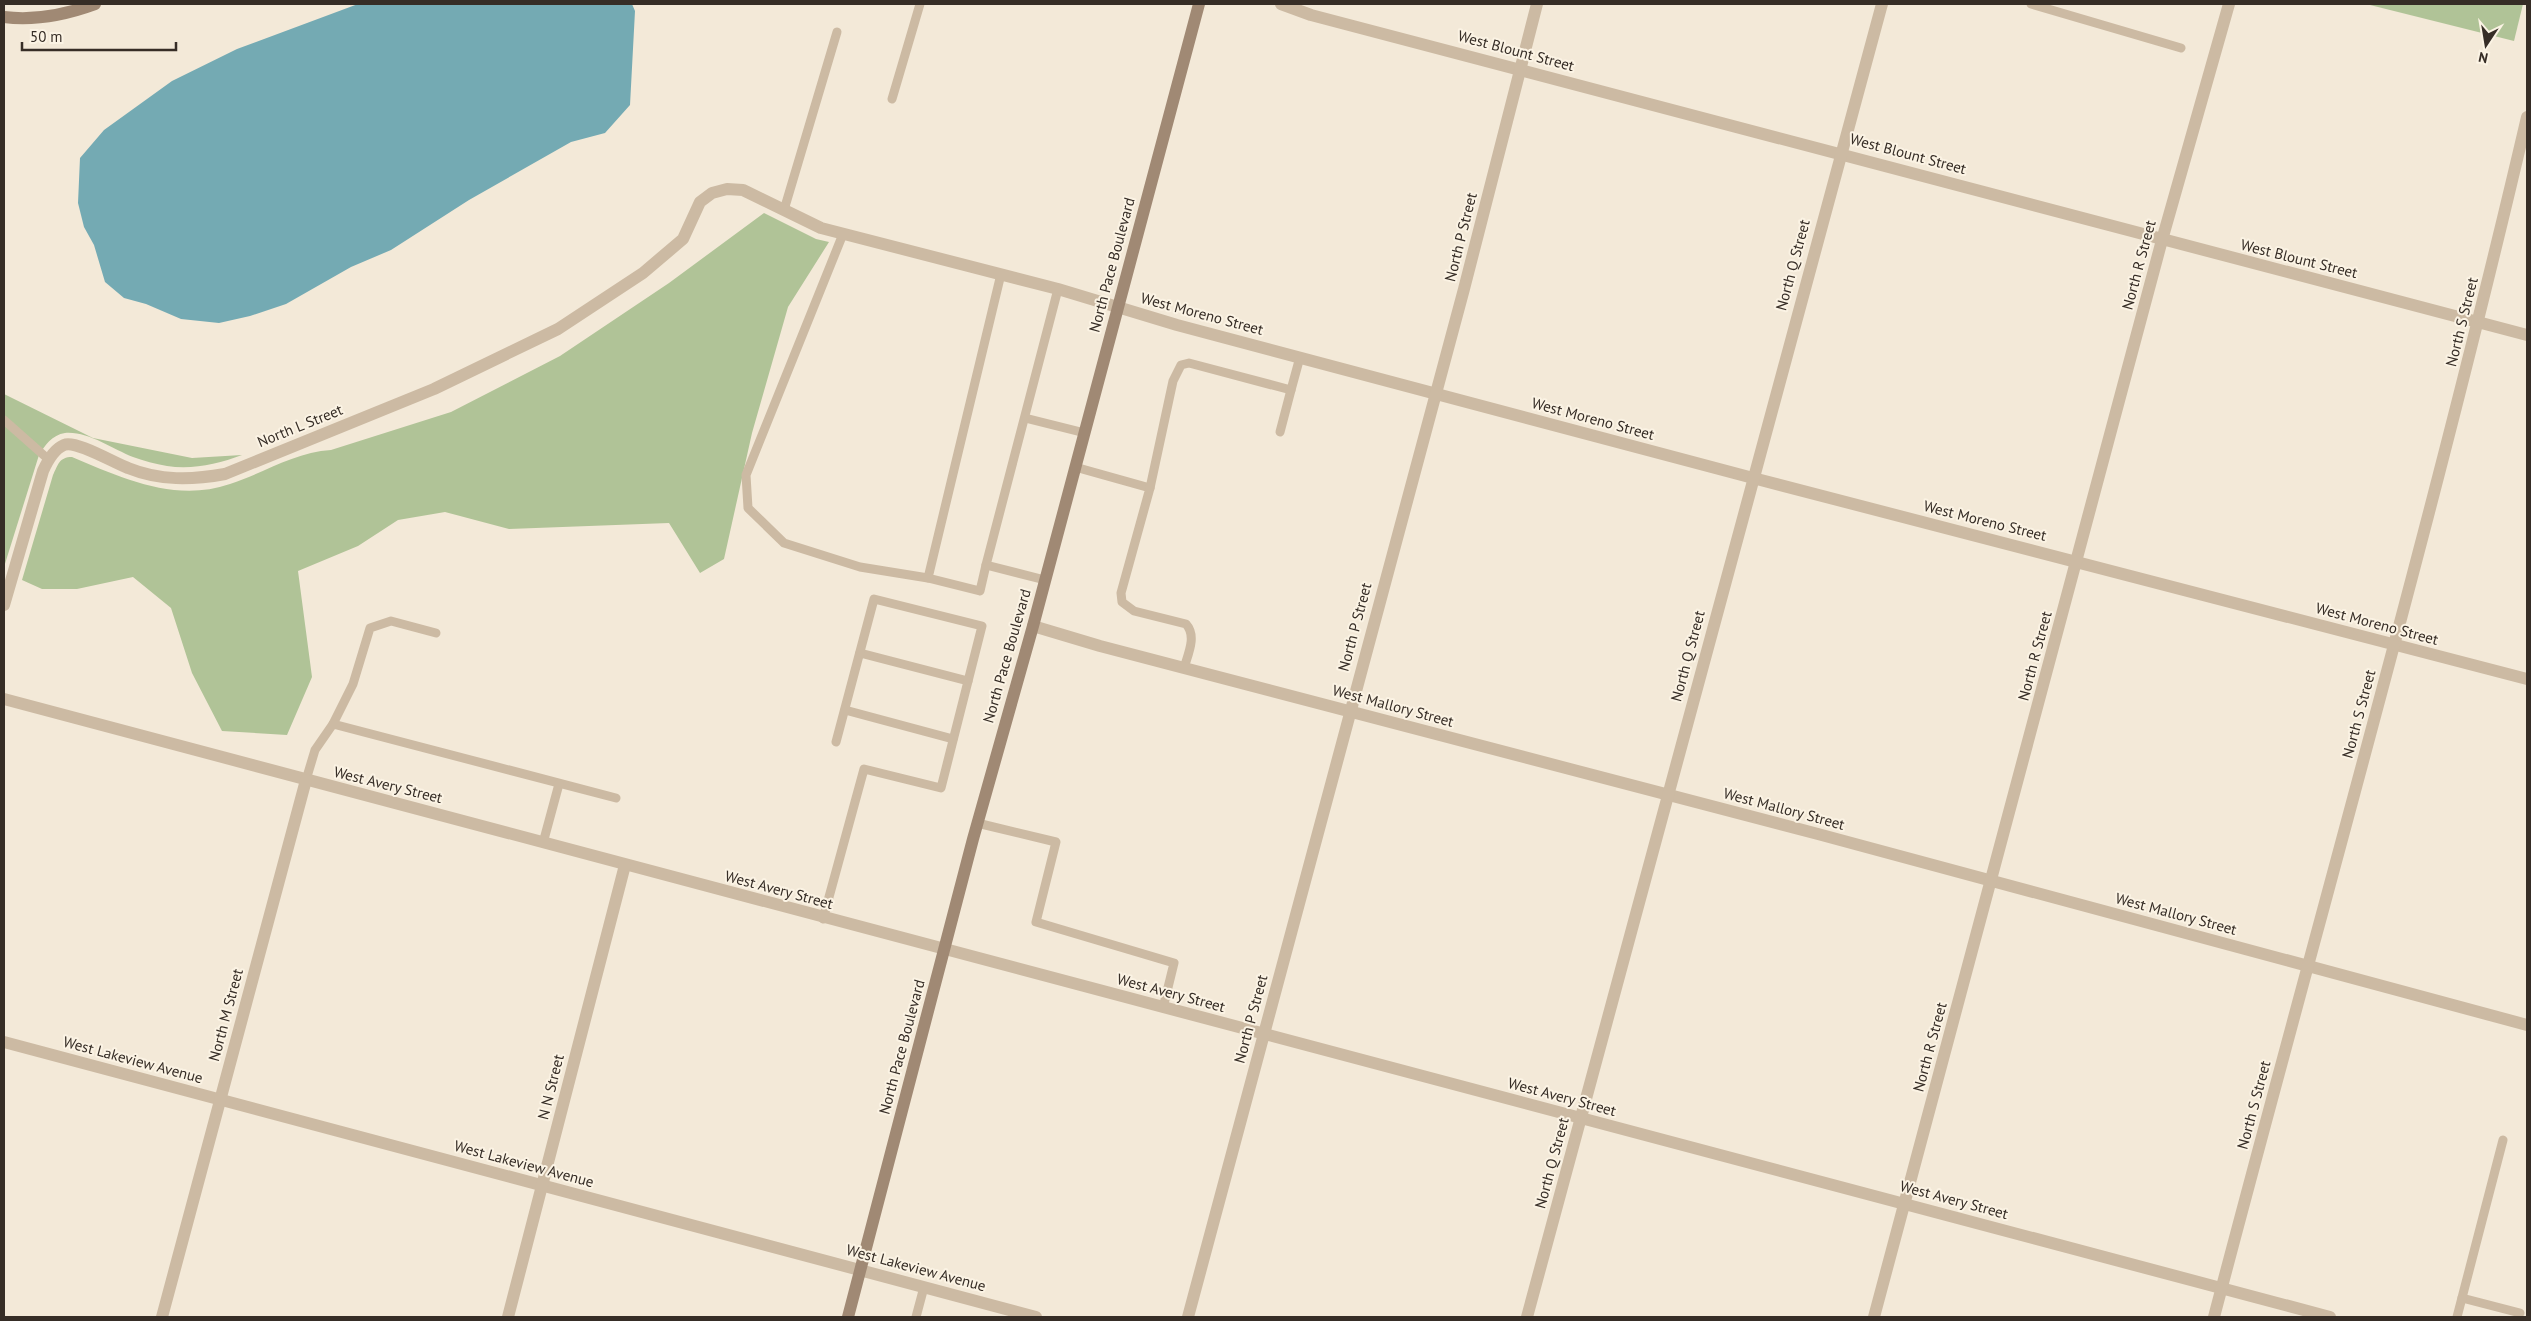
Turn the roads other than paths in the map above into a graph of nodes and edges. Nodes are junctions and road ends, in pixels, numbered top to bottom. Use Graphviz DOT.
graph roads {
  1 [pos="95,4"];
  2 [pos="920,4"];
  3 [pos="1199,4"];
  4 [pos="1281,4"];
  5 [pos="1537,4"];
  6 [pos="1882,4"];
  7 [pos="2031,4"];
  8 [pos="2229,4"];
  9 [pos="4,17"];
  10 [pos="838,32"];
  11 [pos="2181,48"];
  12 [pos="1520,69"];
  13 [pos="892,99"];
  14 [pos="2527,117"];
  15 [pos="1842,153"];
  16 [pos="784,210"];
  17 [pos="843,234"];
  18 [pos="683,239"];
  19 [pos="2162,240"];
  20 [pos="1001,274"];
  21 [pos="1058,289"];
  22 [pos="1118,307"];
  23 [pos="2480,322"];
  24 [pos="2527,335"];
  25 [pos="1300,357"];
  26 [pos="1291,390"];
  27 [pos="1436,393"];
  28 [pos="1024,418"];
  29 [pos="4,420"];
  30 [pos="1085,432"];
  31 [pos="1280,432"];
  32 [pos="48,459"];
  33 [pos="1075,468"];
  34 [pos="1753,478"];
  35 [pos="1150,488"];
  36 [pos="2076,561"];
  37 [pos="986,565"];
  38 [pos="928,578"];
  39 [pos="1045,580"];
  40 [pos="4,605"];
  41 [pos="1033,626"];
  42 [pos="436,633"];
  43 [pos="2394,645"];
  44 [pos="860,653"];
  45 [pos="1184,668"];
  46 [pos="2527,679"];
  47 [pos="968,681"];
  48 [pos="4,699"];
  49 [pos="844,710"];
  50 [pos="1349,711"];
  51 [pos="333,724"];
  52 [pos="953,738"];
  53 [pos="836,742"];
  54 [pos="306,780"];
  55 [pos="559,784"];
  56 [pos="1668,796"];
  57 [pos="616,798"];
  58 [pos="977,823"];
  59 [pos="543,843"];
  60 [pos="625,866"];
  61 [pos="1992,882"];
  62 [pos="824,918"];
  63 [pos="944,949"];
  64 [pos="2308,967"];
  65 [pos="1162,1008"];
  66 [pos="2527,1025"];
  67 [pos="1264,1035"];
  68 [pos="4,1042"];
  69 [pos="220,1100"];
  70 [pos="1580,1120"];
  71 [pos="2503,1140"];
  72 [pos="543,1185"];
  73 [pos="1904,1203"];
  74 [pos="861,1270"];
  75 [pos="924,1287"];
  76 [pos="2221,1289"];
  77 [pos="2462,1298"];
  78 [pos="2520,1312"];
  79 [pos="162,1317"];
  80 [pos="508,1317"];
  81 [pos="848,1317"];
  82 [pos="916,1317"];
  83 [pos="1036,1317"];
  84 [pos="1188,1317"];
  85 [pos="1527,1317"];
  86 [pos="1874,1317"];
  87 [pos="2214,1317"];
  88 [pos="2330,1317"];
  89 [pos="2457,1317"];
  1 -- 9 [label="main road"];
  2 -- 13 [label="lane"];
  3 -- 22 [label="main road, North Pace Boulevard"];
  4 -- 12 [label="street, West Blount Street"];
  5 -- 12 [label="street, North P Street"];
  6 -- 15 [label="street, North Q Street"];
  7 -- 11 [label="lane"];
  8 -- 19 [label="street, North R Street"];
  10 -- 16 [label="lane"];
  12 -- 15 [label="street, West Blount Street"];
  12 -- 27 [label="street, North P Street"];
  14 -- 23 [label="street, North S Street"];
  15 -- 19 [label="street, West Blount Street"];
  15 -- 34 [label="street, North Q Street"];
  16 -- 17 [label="street, West Moreno Street"];
  16 -- 18 [label="street, West Moreno Street"];
  17 -- 20 [label="street, West Moreno Street"];
  17 -- 38 [label="lane"];
  18 -- 32 [label="street, North L Street"];
  19 -- 23 [label="street, West Blount Street"];
  19 -- 36 [label="street, North R Street"];
  20 -- 21 [label="street, West Moreno Street"];
  20 -- 38 [label="lane"];
  21 -- 22 [label="street, West Moreno Street"];
  21 -- 28 [label="lane"];
  22 -- 25 [label="street, West Moreno Street"];
  22 -- 30 [label="main road, North Pace Boulevard"];
  23 -- 24 [label="street, West Blount Street"];
  23 -- 43 [label="street, North S Street"];
  25 -- 26 [label="lane"];
  25 -- 27 [label="street, West Moreno Street"];
  26 -- 31 [label="lane"];
  26 -- 35 [label="lane"];
  27 -- 34 [label="street, West Moreno Street"];
  27 -- 50 [label="street, North P Street"];
  28 -- 30 [label="lane"];
  28 -- 37 [label="lane"];
  29 -- 32 [label="lane"];
  30 -- 33 [label="main road, North Pace Boulevard"];
  32 -- 40 [label="street"];
  33 -- 35 [label="lane"];
  33 -- 39 [label="main road, North Pace Boulevard"];
  34 -- 36 [label="street, West Moreno Street"];
  34 -- 56 [label="street, North Q Street"];
  35 -- 45 [label="lane"];
  36 -- 43 [label="street, West Moreno Street"];
  36 -- 61 [label="street, North R Street"];
  37 -- 38 [label="lane"];
  37 -- 39 [label="lane"];
  39 -- 41 [label="main road, North Pace Boulevard"];
  41 -- 45 [label="street, West Mallory Street"];
  41 -- 58 [label="main road, North Pace Boulevard"];
  42 -- 51 [label="lane"];
  43 -- 46 [label="street, West Moreno Street"];
  43 -- 64 [label="street, North S Street"];
  44 -- 47 [label="lane"];
  44 -- 47 [label="lane"];
  44 -- 49 [label="lane"];
  45 -- 50 [label="street, West Mallory Street"];
  47 -- 52 [label="lane"];
  48 -- 54 [label="street, West Avery Street"];
  49 -- 52 [label="lane"];
  49 -- 53 [label="lane"];
  50 -- 56 [label="street, West Mallory Street"];
  50 -- 67 [label="street, North P Street"];
  51 -- 54 [label="lane"];
  51 -- 55 [label="lane"];
  52 -- 62 [label="lane"];
  54 -- 59 [label="street, West Avery Street"];
  54 -- 69 [label="street, North M Street"];
  55 -- 57 [label="lane"];
  55 -- 59 [label="lane"];
  56 -- 61 [label="street, West Mallory Street"];
  56 -- 70 [label="street, North Q Street"];
  58 -- 63 [label="main road, North Pace Boulevard"];
  58 -- 65 [label="lane"];
  59 -- 60 [label="street, West Avery Street"];
  60 -- 62 [label="street, West Avery Street"];
  60 -- 72 [label="street, N N Street"];
  61 -- 64 [label="street, West Mallory Street"];
  61 -- 73 [label="street, North R Street"];
  62 -- 63 [label="street, West Avery Street"];
  63 -- 65 [label="street, West Avery Street"];
  63 -- 74 [label="main road, North Pace Boulevard"];
  64 -- 66 [label="street, West Mallory Street"];
  64 -- 76 [label="street, North S Street"];
  65 -- 67 [label="street, West Avery Street"];
  67 -- 70 [label="street, West Avery Street"];
  67 -- 84 [label="street, North P Street"];
  68 -- 69 [label="street, West Lakeview Avenue"];
  69 -- 72 [label="street, West Lakeview Avenue"];
  69 -- 79 [label="street, North M Street"];
  70 -- 73 [label="street, West Avery Street"];
  70 -- 85 [label="street, North Q Street"];
  71 -- 77 [label="lane"];
  72 -- 74 [label="street, West Lakeview Avenue"];
  72 -- 80 [label="street, N N Street"];
  73 -- 76 [label="street, West Avery Street"];
  73 -- 86 [label="street, North R Street"];
  74 -- 75 [label="street, West Lakeview Avenue"];
  74 -- 81 [label="main road, North Pace Boulevard"];
  75 -- 82 [label="lane"];
  75 -- 83 [label="street, West Lakeview Avenue"];
  76 -- 87 [label="street, North S Street"];
  76 -- 88 [label="street, West Avery Street"];
  77 -- 78 [label="lane"];
  77 -- 89 [label="lane"];
}
